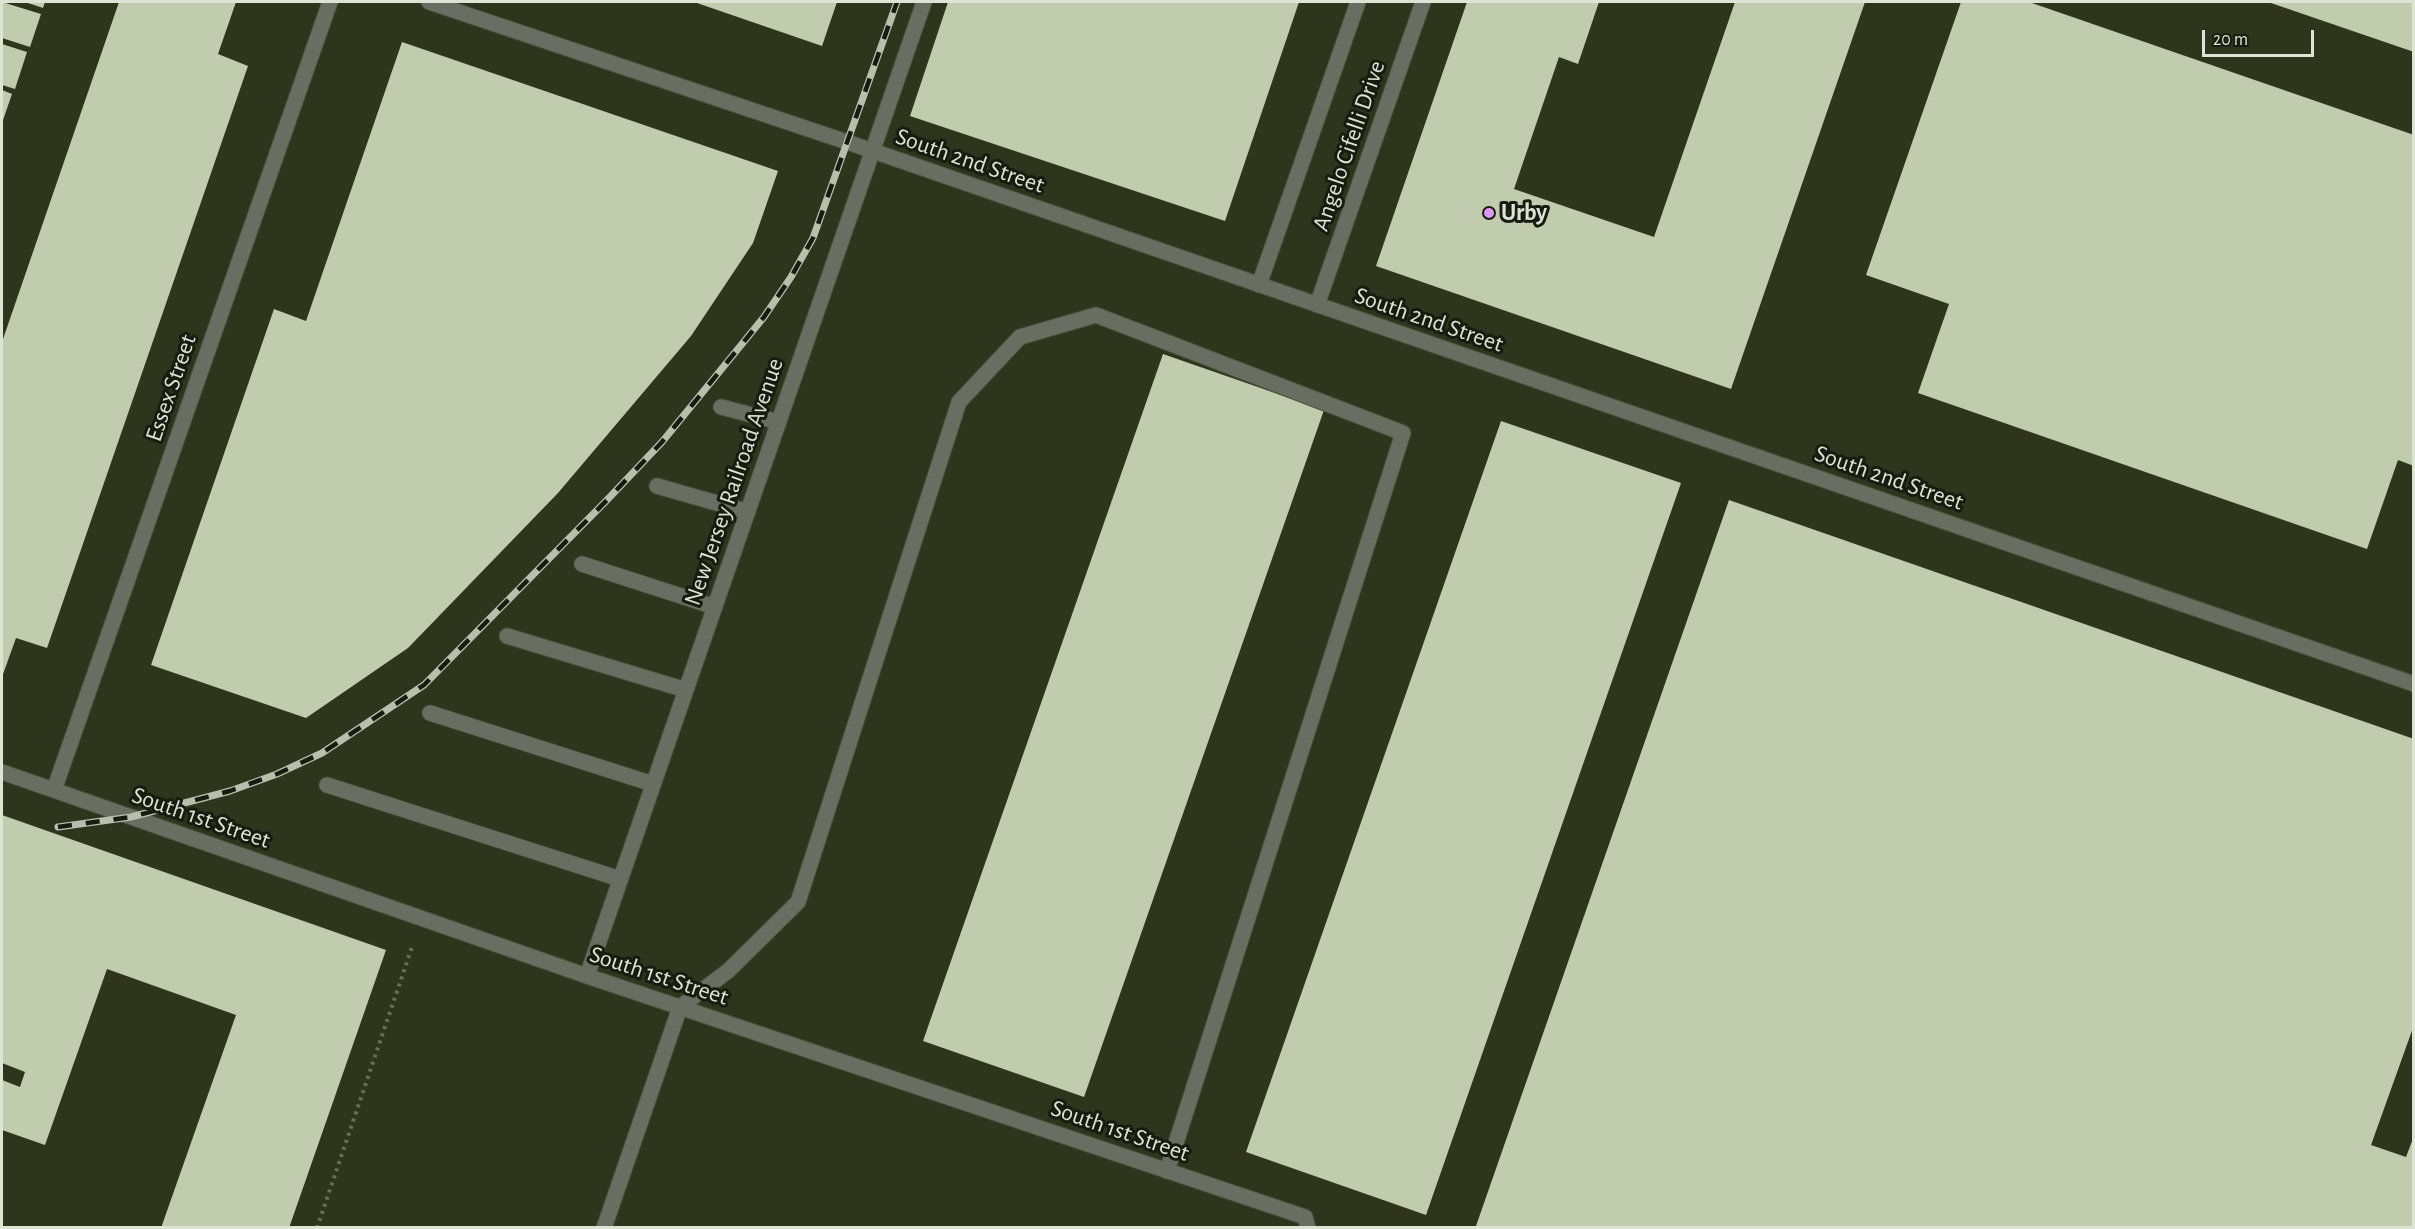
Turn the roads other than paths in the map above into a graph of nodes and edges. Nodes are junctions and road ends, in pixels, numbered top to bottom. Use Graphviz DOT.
graph roads {
  1 [pos="330,2"];
  2 [pos="429,2"];
  3 [pos="924,2"];
  4 [pos="1358,2"];
  5 [pos="1423,2"];
  6 [pos="872,152"];
  7 [pos="1258,285"];
  8 [pos="1317,305"];
  9 [pos="720,407"];
  10 [pos="779,422"];
  11 [pos="657,486"];
  12 [pos="748,512"];
  13 [pos="582,564"];
  14 [pos="715,607"];
  15 [pos="507,636"];
  16 [pos="2414,684"];
  17 [pos="686,690"];
  18 [pos="430,713"];
  19 [pos="2,772"];
  20 [pos="654,784"];
  21 [pos="327,785"];
  22 [pos="54,790"];
  23 [pos="620,879"];
  24 [pos="587,976"];
  25 [pos="680,1007"];
  26 [pos="1167,1171"];
  27 [pos="1307,1222"];
  28 [pos="604,1227"];
  1 -- 22 [label="street, Essex Street"];
  2 -- 6 [label="street, South 2nd Street"];
  3 -- 6 [label="street, New Jersey Railroad Avenue"];
  4 -- 7 [label="street, Angelo Cifelli Drive"];
  5 -- 8 [label="street, Angelo Cifelli Drive"];
  6 -- 7 [label="street, South 2nd Street"];
  6 -- 10 [label="street, New Jersey Railroad Avenue"];
  7 -- 8 [label="street, South 2nd Street"];
  8 -- 16 [label="street, South 2nd Street"];
  9 -- 10 [label="street"];
  10 -- 12 [label="street, New Jersey Railroad Avenue"];
  11 -- 12 [label="street"];
  12 -- 14 [label="street, New Jersey Railroad Avenue"];
  13 -- 14 [label="street"];
  14 -- 17 [label="street, New Jersey Railroad Avenue"];
  15 -- 17 [label="street"];
  17 -- 20 [label="street, New Jersey Railroad Avenue"];
  18 -- 20 [label="street"];
  19 -- 22 [label="street, South 1st Street"];
  20 -- 23 [label="street, New Jersey Railroad Avenue"];
  21 -- 23 [label="street"];
  22 -- 24 [label="street, South 1st Street"];
  23 -- 24 [label="street, New Jersey Railroad Avenue"];
  24 -- 25 [label="street, South 1st Street"];
  25 -- 26 [label="street, South 1st Street"];
  25 -- 26 [label="street"];
  25 -- 28 [label="street"];
  26 -- 27 [label="street, South 1st Street"];
}
